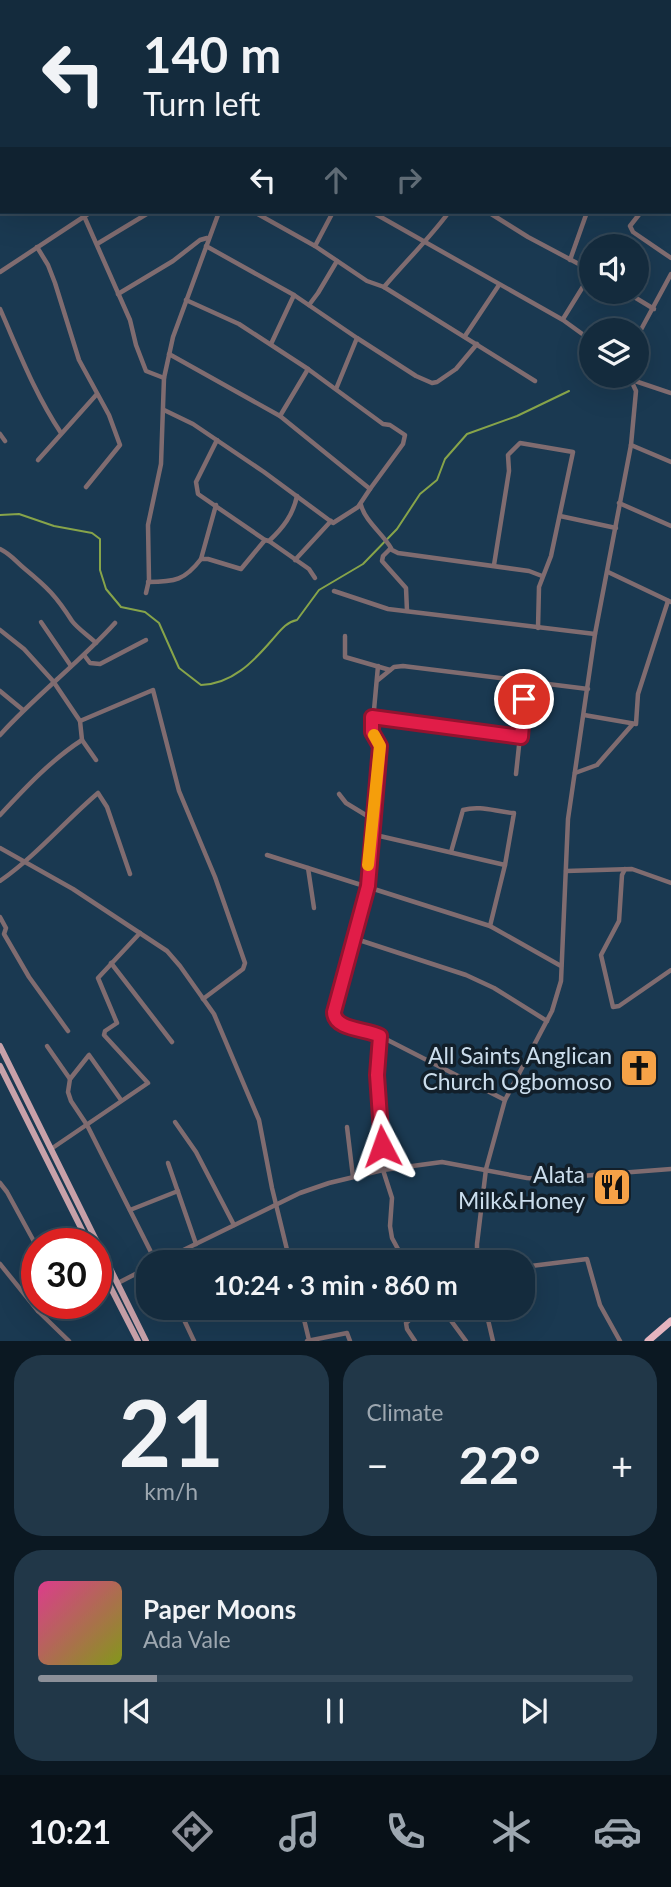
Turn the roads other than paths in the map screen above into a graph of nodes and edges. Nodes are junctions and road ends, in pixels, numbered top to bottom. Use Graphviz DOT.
graph roads {
  1 [pos="88,214"];
  2 [pos="147,214"];
  3 [pos="218,214"];
  4 [pos="258,214"];
  5 [pos="332,214"];
  6 [pos="376,214"];
  7 [pos="448,214"];
  8 [pos="491,214"];
  9 [pos="586,214"];
  10 [pos="639,214"];
  11 [pos="84,216"];
  12 [pos="208,238"];
  13 [pos="427,242"];
  14 [pos="97,244"];
  15 [pos="206,246"];
  16 [pos="315,246"];
  17 [pos="37,247"];
  18 [pos="671,258"];
  19 [pos="570,260"];
  20 [pos="337,261"];
  21 [pos="579,265"];
  22 [pos="0,272"];
  23 [pos="671,274"];
  24 [pos="499,285"];
  25 [pos="384,287"];
  26 [pos="579,293"];
  27 [pos="118,294"];
  28 [pos="294,295"];
  29 [pos="186,300"];
  30 [pos="646,304"];
  31 [pos="309,305"];
  32 [pos="0,309"];
  33 [pos="654,309"];
  34 [pos="649,318"];
  35 [pos="562,320"];
  36 [pos="579,332"];
  37 [pos="465,336"];
  38 [pos="356,338"];
  39 [pos="271,344"];
  40 [pos="477,344"];
  41 [pos="169,354"];
  42 [pos="308,369"];
  43 [pos="164,378"];
  44 [pos="535,381"];
  45 [pos="649,385"];
  46 [pos="635,388"];
  47 [pos="336,389"];
  48 [pos="671,393"];
  49 [pos="97,394"];
  50 [pos="164,410"];
  51 [pos="280,416"];
  52 [pos="61,433"];
  53 [pos="0,434"];
  54 [pos="217,440"];
  55 [pos="5,441"];
  56 [pos="631,445"];
  57 [pos="38,460"];
  58 [pos="671,463"];
  59 [pos="86,487"];
  60 [pos="370,489"];
  61 [pos="297,496"];
  62 [pos="619,503"];
  63 [pos="216,505"];
  64 [pos="360,505"];
  65 [pos="560,516"];
  66 [pos="331,522"];
  67 [pos="671,526"];
  68 [pos="616,528"];
  69 [pos="267,541"];
  70 [pos="0,549"];
  71 [pos="390,550"];
  72 [pos="201,559"];
  73 [pos="295,559"];
  74 [pos="494,565"];
  75 [pos="608,572"];
  76 [pos="542,576"];
  77 [pos="315,578"];
  78 [pos="148,582"];
  79 [pos="334,591"];
  80 [pos="146,593"];
  81 [pos="669,602"];
  82 [pos="407,611"];
  83 [pos="41,622"];
  84 [pos="115,623"];
  85 [pos="538,628"];
  86 [pos="0,630"];
  87 [pos="595,634"];
  88 [pos="345,636"];
  89 [pos="146,640"];
  90 [pos="96,643"];
  91 [pos="84,655"];
  92 [pos="71,666"];
  93 [pos="378,666"];
  94 [pos="390,670"];
  95 [pos="53,681"];
  96 [pos="377,681"];
  97 [pos="530,682"];
  98 [pos="588,689"];
  99 [pos="0,691"];
  100 [pos="23,710"];
  101 [pos="584,715"];
  102 [pos="372,717"];
  103 [pos="80,722"];
  104 [pos="0,725"];
  105 [pos="632,725"];
  106 [pos="5,730"];
  107 [pos="0,735"];
  108 [pos="521,737"];
  109 [pos="82,740"];
  110 [pos="96,760"];
  111 [pos="575,773"];
  112 [pos="516,774"];
  113 [pos="339,794"];
  114 [pos="0,815"];
  115 [pos="371,834"];
  116 [pos="0,848"];
  117 [pos="451,852"];
  118 [pos="267,855"];
  119 [pos="25,863"];
  120 [pos="505,865"];
  121 [pos="308,868"];
  122 [pos="566,871"];
  123 [pos="624,872"];
  124 [pos="130,874"];
  125 [pos="0,881"];
  126 [pos="671,883"];
  127 [pos="368,886"];
  128 [pos="314,908"];
  129 [pos="0,917"];
  130 [pos="490,926"];
  131 [pos="140,933"];
  132 [pos="353,938"];
  133 [pos="111,963"];
  134 [pos="561,966"];
  135 [pos="671,970"];
  136 [pos="203,999"];
  137 [pos="547,1021"];
  138 [pos="68,1031"];
  139 [pos="380,1036"];
  140 [pos="172,1042"];
  141 [pos="47,1045"];
  142 [pos="0,1046"];
  143 [pos="1,1069"];
  144 [pos="70,1079"];
  145 [pos="121,1100"];
  146 [pos="505,1100"];
  147 [pos="175,1122"];
  148 [pos="88,1125"];
  149 [pos="347,1127"];
  150 [pos="51,1149"];
  151 [pos="168,1163"];
  152 [pos="486,1169"];
  153 [pos="671,1169"];
  154 [pos="383,1170"];
  155 [pos="353,1177"];
  156 [pos="0,1183"];
  157 [pos="178,1191"];
  158 [pos="276,1203"];
  159 [pos="130,1210"];
  160 [pos="234,1225"];
  161 [pos="27,1228"];
  162 [pos="81,1228"];
  163 [pos="196,1244"];
  164 [pos="152,1250"];
  165 [pos="183,1250"];
  166 [pos="287,1250"];
  167 [pos="398,1250"];
  168 [pos="478,1250"];
  169 [pos="0,1264"];
  170 [pos="535,1266"];
  171 [pos="136,1274"];
  172 [pos="118,1283"];
  173 [pos="21,1290"];
  174 [pos="112,1291"];
  175 [pos="46,1319"];
  176 [pos="184,1320"];
  177 [pos="303,1320"];
  178 [pos="409,1320"];
  179 [pos="451,1320"];
  180 [pos="488,1320"];
  181 [pos="671,1321"];
  182 [pos="69,1341"];
  183 [pos="138,1341"];
  184 [pos="146,1341"];
  185 [pos="194,1341"];
  186 [pos="308,1341"];
  187 [pos="350,1341"];
  188 [pos="415,1341"];
  189 [pos="466,1341"];
  190 [pos="493,1341"];
  191 [pos="620,1341"];
  192 [pos="648,1341"];
  1 -- 11 [label="street"];
  2 -- 14 [label="street"];
  3 -- 12 [label="street"];
  4 -- 16 [label="street"];
  5 -- 16 [label="street"];
  6 -- 13 [label="street"];
  7 -- 13 [label="street"];
  8 -- 19 [label="street"];
  9 -- 19 [label="street"];
  10 -- 18 [label="street"];
  11 -- 14 [label="street"];
  11 -- 17 [label="street"];
  12 -- 15 [label="street"];
  12 -- 27 [label="street"];
  13 -- 24 [label="street"];
  13 -- 25 [label="street"];
  14 -- 27 [label="street"];
  15 -- 28 [label="street"];
  15 -- 29 [label="street"];
  16 -- 20 [label="street"];
  17 -- 22 [label="street"];
  17 -- 49 [label="street"];
  19 -- 21 [label="street"];
  20 -- 25 [label="street"];
  20 -- 31 [label="street"];
  23 -- 33 [label="street"];
  24 -- 35 [label="street"];
  24 -- 37 [label="street"];
  25 -- 37 [label="street"];
  26 -- 35 [label="street"];
  27 -- 43 [label="street"];
  28 -- 31 [label="street"];
  28 -- 39 [label="street"];
  29 -- 39 [label="street"];
  29 -- 41 [label="street"];
  30 -- 33 [label="street"];
  31 -- 38 [label="street"];
  32 -- 52 [label="street"];
  33 -- 34 [label="street"];
  35 -- 36 [label="street"];
  37 -- 40 [label="street"];
  38 -- 40 [label="street"];
  38 -- 47 [label="street"];
  39 -- 42 [label="street"];
  40 -- 44 [label="street"];
  41 -- 43 [label="street"];
  41 -- 51 [label="street"];
  42 -- 47 [label="street"];
  42 -- 51 [label="street"];
  43 -- 50 [label="street"];
  45 -- 48 [label="street"];
  46 -- 56 [label="street"];
  47 -- 60 [label="street"];
  49 -- 52 [label="street"];
  49 -- 59 [label="street"];
  50 -- 54 [label="street"];
  50 -- 78 [label="street"];
  51 -- 60 [label="street"];
  52 -- 57 [label="street"];
  53 -- 55 [label="street"];
  54 -- 61 [label="street"];
  54 -- 63 [label="street"];
  56 -- 58 [label="street"];
  56 -- 62 [label="street"];
  60 -- 64 [label="street"];
  61 -- 66 [label="street"];
  61 -- 69 [label="street"];
  62 -- 67 [label="street"];
  62 -- 68 [label="street"];
  63 -- 69 [label="street"];
  63 -- 72 [label="street"];
  64 -- 66 [label="street"];
  64 -- 71 [label="street"];
  65 -- 68 [label="street"];
  65 -- 74 [label="street"];
  65 -- 76 [label="street"];
  66 -- 73 [label="street"];
  68 -- 75 [label="street"];
  69 -- 72 [label="street"];
  69 -- 73 [label="street"];
  70 -- 90 [label="street"];
  71 -- 74 [label="street"];
  71 -- 82 [label="street"];
  72 -- 78 [label="street"];
  73 -- 77 [label="street"];
  74 -- 76 [label="street"];
  75 -- 81 [label="street"];
  75 -- 87 [label="street"];
  76 -- 85 [label="street"];
  78 -- 80 [label="street"];
  79 -- 82 [label="street"];
  81 -- 105 [label="street"];
  82 -- 85 [label="street"];
  83 -- 92 [label="street"];
  84 -- 90 [label="street"];
  85 -- 87 [label="street"];
  86 -- 95 [label="street"];
  87 -- 98 [label="street"];
  88 -- 93 [label="street"];
  89 -- 91 [label="street"];
  90 -- 91 [label="street"];
  91 -- 92 [label="street"];
  92 -- 95 [label="street"];
  93 -- 94 [label="street"];
  93 -- 96 [label="street"];
  94 -- 96 [label="street"];
  94 -- 97 [label="street"];
  95 -- 100 [label="street"];
  95 -- 103 [label="street"];
  96 -- 102 [label="street"];
  97 -- 98 [label="street"];
  97 -- 108 [label="street"];
  98 -- 101 [label="street"];
  99 -- 100 [label="street"];
  100 -- 106 [label="street"];
  101 -- 105 [label="street"];
  101 -- 111 [label="street"];
  102 -- 108 [label="street"];
  102 -- 115 [label="street"];
  103 -- 109 [label="street"];
  103 -- 136 [label="street"];
  104 -- 106 [label="street"];
  105 -- 111 [label="street"];
  106 -- 107 [label="street"];
  108 -- 112 [label="street"];
  109 -- 110 [label="street"];
  109 -- 114 [label="street"];
  111 -- 122 [label="street"];
  113 -- 115 [label="street"];
  115 -- 117 [label="street"];
  115 -- 127 [label="street"];
  116 -- 119 [label="street"];
  117 -- 120 [label="street"];
  117 -- 120 [label="street"];
  118 -- 121 [label="street"];
  119 -- 124 [label="street"];
  119 -- 125 [label="street"];
  119 -- 131 [label="street"];
  120 -- 130 [label="street"];
  121 -- 127 [label="street"];
  121 -- 128 [label="street"];
  122 -- 123 [label="street"];
  122 -- 134 [label="street"];
  123 -- 126 [label="street"];
  123 -- 135 [label="street"];
  127 -- 130 [label="street"];
  127 -- 132 [label="street"];
  129 -- 138 [label="street"];
  130 -- 134 [label="street"];
  131 -- 133 [label="street"];
  131 -- 136 [label="street"];
  132 -- 137 [label="street"];
  132 -- 139 [label="street"];
  133 -- 140 [label="street"];
  133 -- 145 [label="street"];
  134 -- 137 [label="street"];
  136 -- 158 [label="street"];
  137 -- 146 [label="street"];
  139 -- 146 [label="street"];
  139 -- 154 [label="street"];
  141 -- 144 [label="street"];
  142 -- 150 [label="main road"];
  143 -- 162 [label="main road"];
  144 -- 145 [label="street"];
  144 -- 148 [label="street"];
  145 -- 148 [label="street"];
  146 -- 152 [label="street"];
  147 -- 160 [label="street"];
  148 -- 150 [label="street"];
  148 -- 159 [label="street"];
  149 -- 155 [label="street"];
  150 -- 172 [label="main road"];
  151 -- 157 [label="street"];
  152 -- 153 [label="street"];
  152 -- 154 [label="street"];
  152 -- 168 [label="street"];
  154 -- 155 [label="street"];
  154 -- 167 [label="street"];
  155 -- 158 [label="street"];
  156 -- 161 [label="street"];
  157 -- 159 [label="street"];
  157 -- 163 [label="street"];
  158 -- 160 [label="street"];
  158 -- 166 [label="street"];
  159 -- 164 [label="street"];
  160 -- 163 [label="street"];
  163 -- 165 [label="street"];
  169 -- 173 [label="street"];
  170 -- 191 [label="street"];
  171 -- 172 [label="street"];
  172 -- 184 [label="main road"];
  174 -- 183 [label="main road"];
  175 -- 182 [label="street"];
  176 -- 185 [label="street"];
  177 -- 186 [label="street"];
  178 -- 188 [label="street"];
  179 -- 189 [label="street"];
  180 -- 190 [label="street"];
  181 -- 192 [label="highway"];
  186 -- 187 [label="street"];
}
